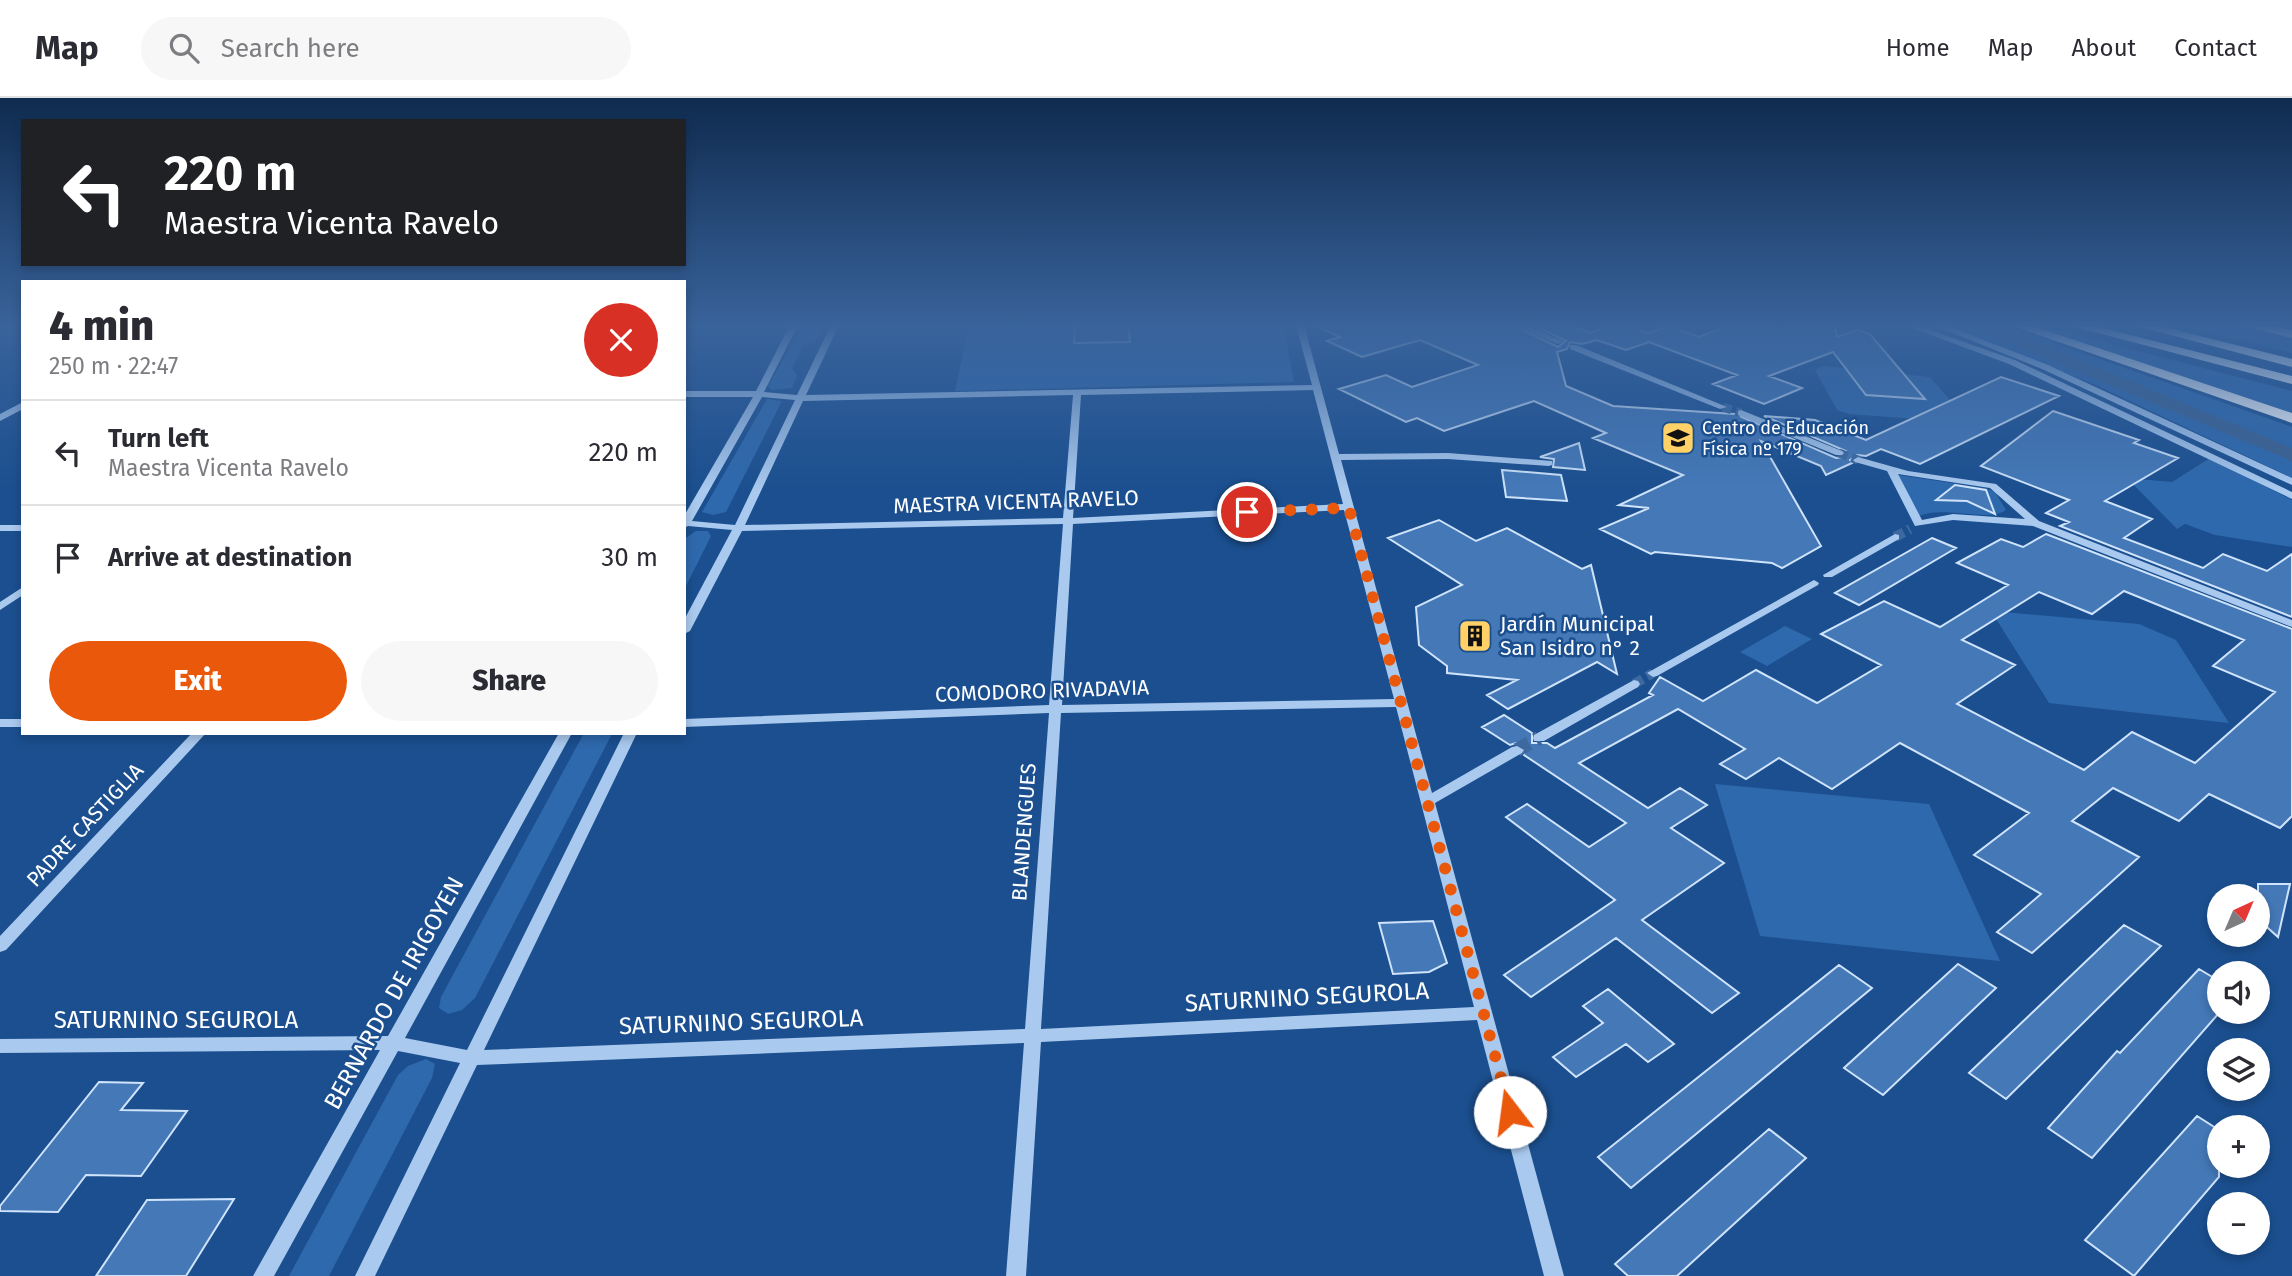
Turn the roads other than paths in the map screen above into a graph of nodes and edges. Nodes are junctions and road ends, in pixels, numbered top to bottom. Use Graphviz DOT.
graph roads {
  1 [pos="766,380"];
  2 [pos="810,380"];
  3 [pos="1315,380"];
  4 [pos="1655,380"];
  5 [pos="2050,380"];
  6 [pos="2073,380"];
  7 [pos="2179,380"];
  8 [pos="1317,387"];
  9 [pos="1077,392"];
  10 [pos="686,394"];
  11 [pos="759,394"];
  12 [pos="802,398"];
  13 [pos="21,406"];
  14 [pos="1723,407"];
  15 [pos="1741,414"];
  16 [pos="0,418"];
  17 [pos="2292,418"];
  18 [pos="1839,453"];
  19 [pos="1336,457"];
  20 [pos="1858,460"];
  21 [pos="1549,463"];
  22 [pos="1891,470"];
  23 [pos="2292,482"];
  24 [pos="2292,496"];
  25 [pos="1349,508"];
  26 [pos="1069,521"];
  27 [pos="686,522"];
  28 [pos="2035,523"];
  29 [pos="686,524"];
  30 [pos="0,528"];
  31 [pos="21,528"];
  32 [pos="738,528"];
  33 [pos="1895,537"];
  34 [pos="1828,575"];
  35 [pos="1814,583"];
  36 [pos="21,591"];
  37 [pos="0,607"];
  38 [pos="2292,624"];
  39 [pos="686,627"];
  40 [pos="1653,673"];
  41 [pos="1634,684"];
  42 [pos="1401,703"];
  43 [pos="1054,709"];
  44 [pos="0,723"];
  45 [pos="21,723"];
  46 [pos="686,723"];
  47 [pos="198,735"];
  48 [pos="565,735"];
  49 [pos="630,735"];
  50 [pos="1539,737"];
  51 [pos="1517,750"];
  52 [pos="1428,801"];
  53 [pos="0,946"];
  54 [pos="1484,1013"];
  55 [pos="1031,1035"];
  56 [pos="395,1043"];
  57 [pos="0,1046"];
  58 [pos="471,1058"];
  59 [pos="263,1276"];
  60 [pos="365,1276"];
  61 [pos="1016,1276"];
  62 [pos="1554,1276"];
  1 -- 11 [label="street"];
  2 -- 12 [label="street"];
  3 -- 8 [label="street"];
  4 -- 14 [label="street"];
  5 -- 24 [label="street"];
  6 -- 23 [label="street"];
  7 -- 17 [label="highway"];
  8 -- 9 [label="street"];
  8 -- 19 [label="street"];
  9 -- 12 [label="street"];
  9 -- 26 [label="street, BLANDENGUES"];
  10 -- 11 [label="street"];
  11 -- 12 [label="street"];
  11 -- 27 [label="street"];
  12 -- 32 [label="street"];
  13 -- 16 [label="street"];
  15 -- 18 [label="street"];
  19 -- 21 [label="street"];
  19 -- 25 [label="street"];
  20 -- 22 [label="street"];
  22 -- 28 [label="street"];
  22 -- 28 [label="street"];
  25 -- 26 [label="street, MAESTRA VICENTA RAVELO"];
  25 -- 42 [label="street"];
  26 -- 32 [label="street, MAESTRA VICENTA RAVELO"];
  26 -- 43 [label="street, BLANDENGUES"];
  28 -- 38 [label="street"];
  29 -- 32 [label="street, MAESTRA VICENTA RAVELO"];
  30 -- 31 [label="street"];
  32 -- 39 [label="street"];
  33 -- 34 [label="street"];
  35 -- 40 [label="street"];
  36 -- 37 [label="street"];
  41 -- 50 [label="street"];
  42 -- 43 [label="street, COMODORO RIVADAVIA"];
  42 -- 52 [label="street"];
  43 -- 46 [label="street, COMODORO RIVADAVIA"];
  43 -- 55 [label="street, BLANDENGUES"];
  44 -- 45 [label="street"];
  47 -- 53 [label="street, PADRE CASTIGLIA"];
  48 -- 56 [label="street, BERNARDO DE IRIGOYEN"];
  49 -- 58 [label="street"];
  51 -- 52 [label="street"];
  52 -- 54 [label="street"];
  54 -- 55 [label="street, SATURNINO SEGUROLA"];
  54 -- 62 [label="street"];
  55 -- 58 [label="street, SATURNINO SEGUROLA"];
  55 -- 61 [label="street, BLANDENGUES"];
  56 -- 57 [label="street, SATURNINO SEGUROLA"];
  56 -- 58 [label="street, SATURNINO SEGUROLA"];
  56 -- 59 [label="street, BERNARDO DE IRIGOYEN"];
  58 -- 60 [label="street"];
}
